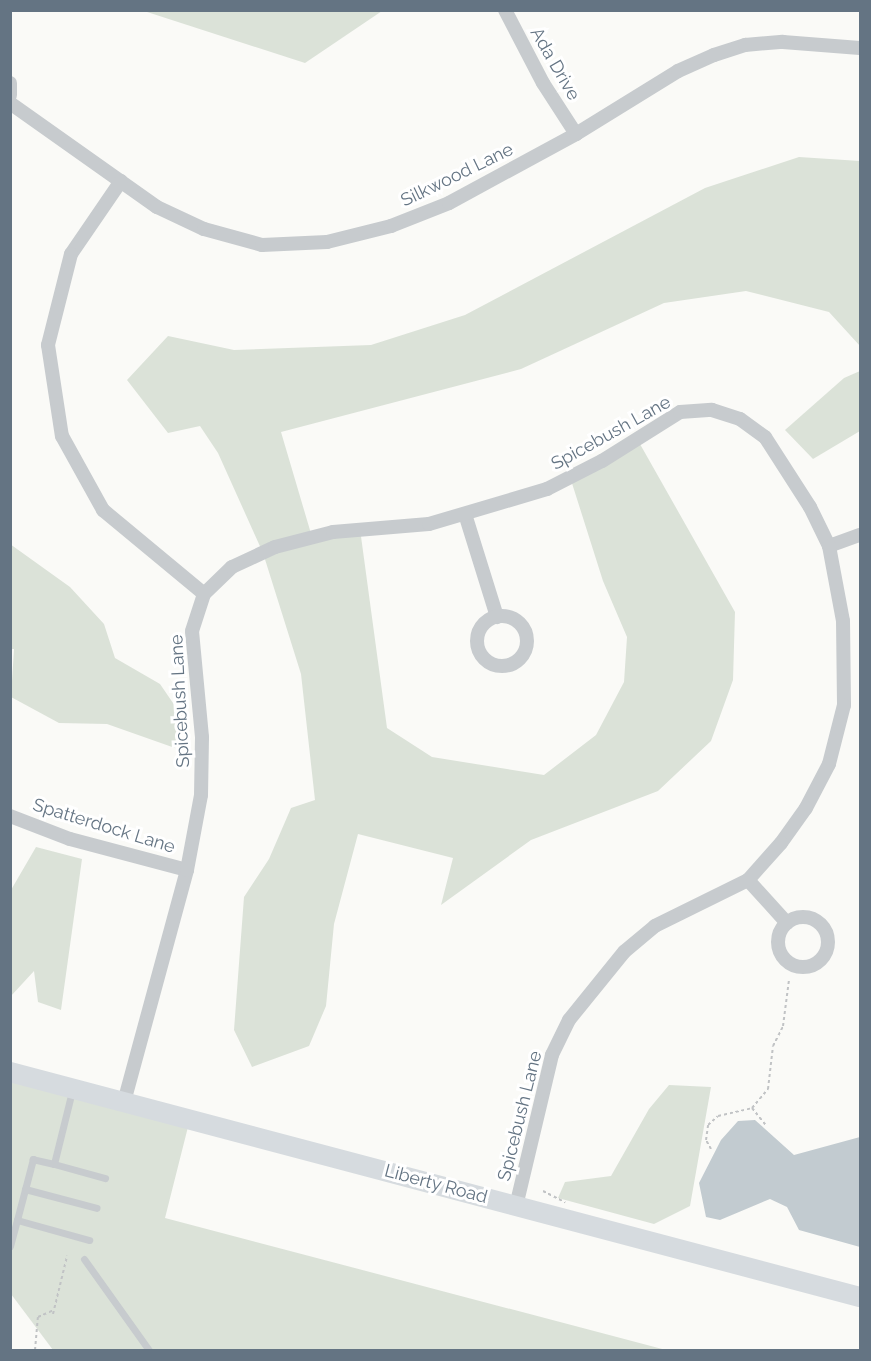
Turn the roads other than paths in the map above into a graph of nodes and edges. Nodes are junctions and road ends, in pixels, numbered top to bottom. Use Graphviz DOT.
graph roads {
  1 [pos="505,10"];
  2 [pos="861,48"];
  3 [pos="10,83"];
  4 [pos="10,95"];
  5 [pos="10,103"];
  6 [pos="576,134"];
  7 [pos="121,181"];
  8 [pos="465,514"];
  9 [pos="861,535"];
  10 [pos="829,546"];
  11 [pos="204,594"];
  12 [pos="497,617"];
  13 [pos="10,816"];
  14 [pos="187,870"];
  15 [pos="748,880"];
  16 [pos="788,922"];
  17 [pos="10,1072"];
  18 [pos="73,1088"];
  19 [pos="124,1102"];
  20 [pos="54,1164"];
  21 [pos="105,1178"];
  22 [pos="25,1189"];
  23 [pos="516,1206"];
  24 [pos="97,1208"];
  25 [pos="17,1220"];
  26 [pos="89,1239"];
  27 [pos="10,1246"];
  28 [pos="84,1259"];
  29 [pos="861,1297"];
  30 [pos="149,1350"];
  1 -- 6 [label="street, Ada Drive"];
  2 -- 6 [label="street, Silkwood Lane"];
  3 -- 4 [label="street"];
  5 -- 7 [label="street, Silkwood Lane"];
  6 -- 7 [label="street, Silkwood Lane"];
  7 -- 11 [label="street"];
  8 -- 10 [label="street, Spicebush Lane"];
  8 -- 11 [label="street, Spicebush Lane"];
  8 -- 12 [label="street"];
  9 -- 10 [label="street"];
  10 -- 15 [label="street, Spicebush Lane"];
  11 -- 14 [label="street, Spicebush Lane"];
  13 -- 14 [label="street, Spatterdock Lane"];
  14 -- 19 [label="street, Spicebush Lane"];
  15 -- 16 [label="street"];
  15 -- 23 [label="street, Spicebush Lane"];
  17 -- 18 [label="street, Liberty Road"];
  18 -- 19 [label="street, Liberty Road"];
  18 -- 20 [label="lane"];
  19 -- 23 [label="street, Liberty Road"];
  20 -- 21 [label="lane"];
  20 -- 22 [label="lane"];
  22 -- 24 [label="lane"];
  22 -- 25 [label="lane"];
  23 -- 29 [label="street, Liberty Road"];
  25 -- 26 [label="lane"];
  25 -- 27 [label="lane"];
  28 -- 30 [label="lane"];
}
